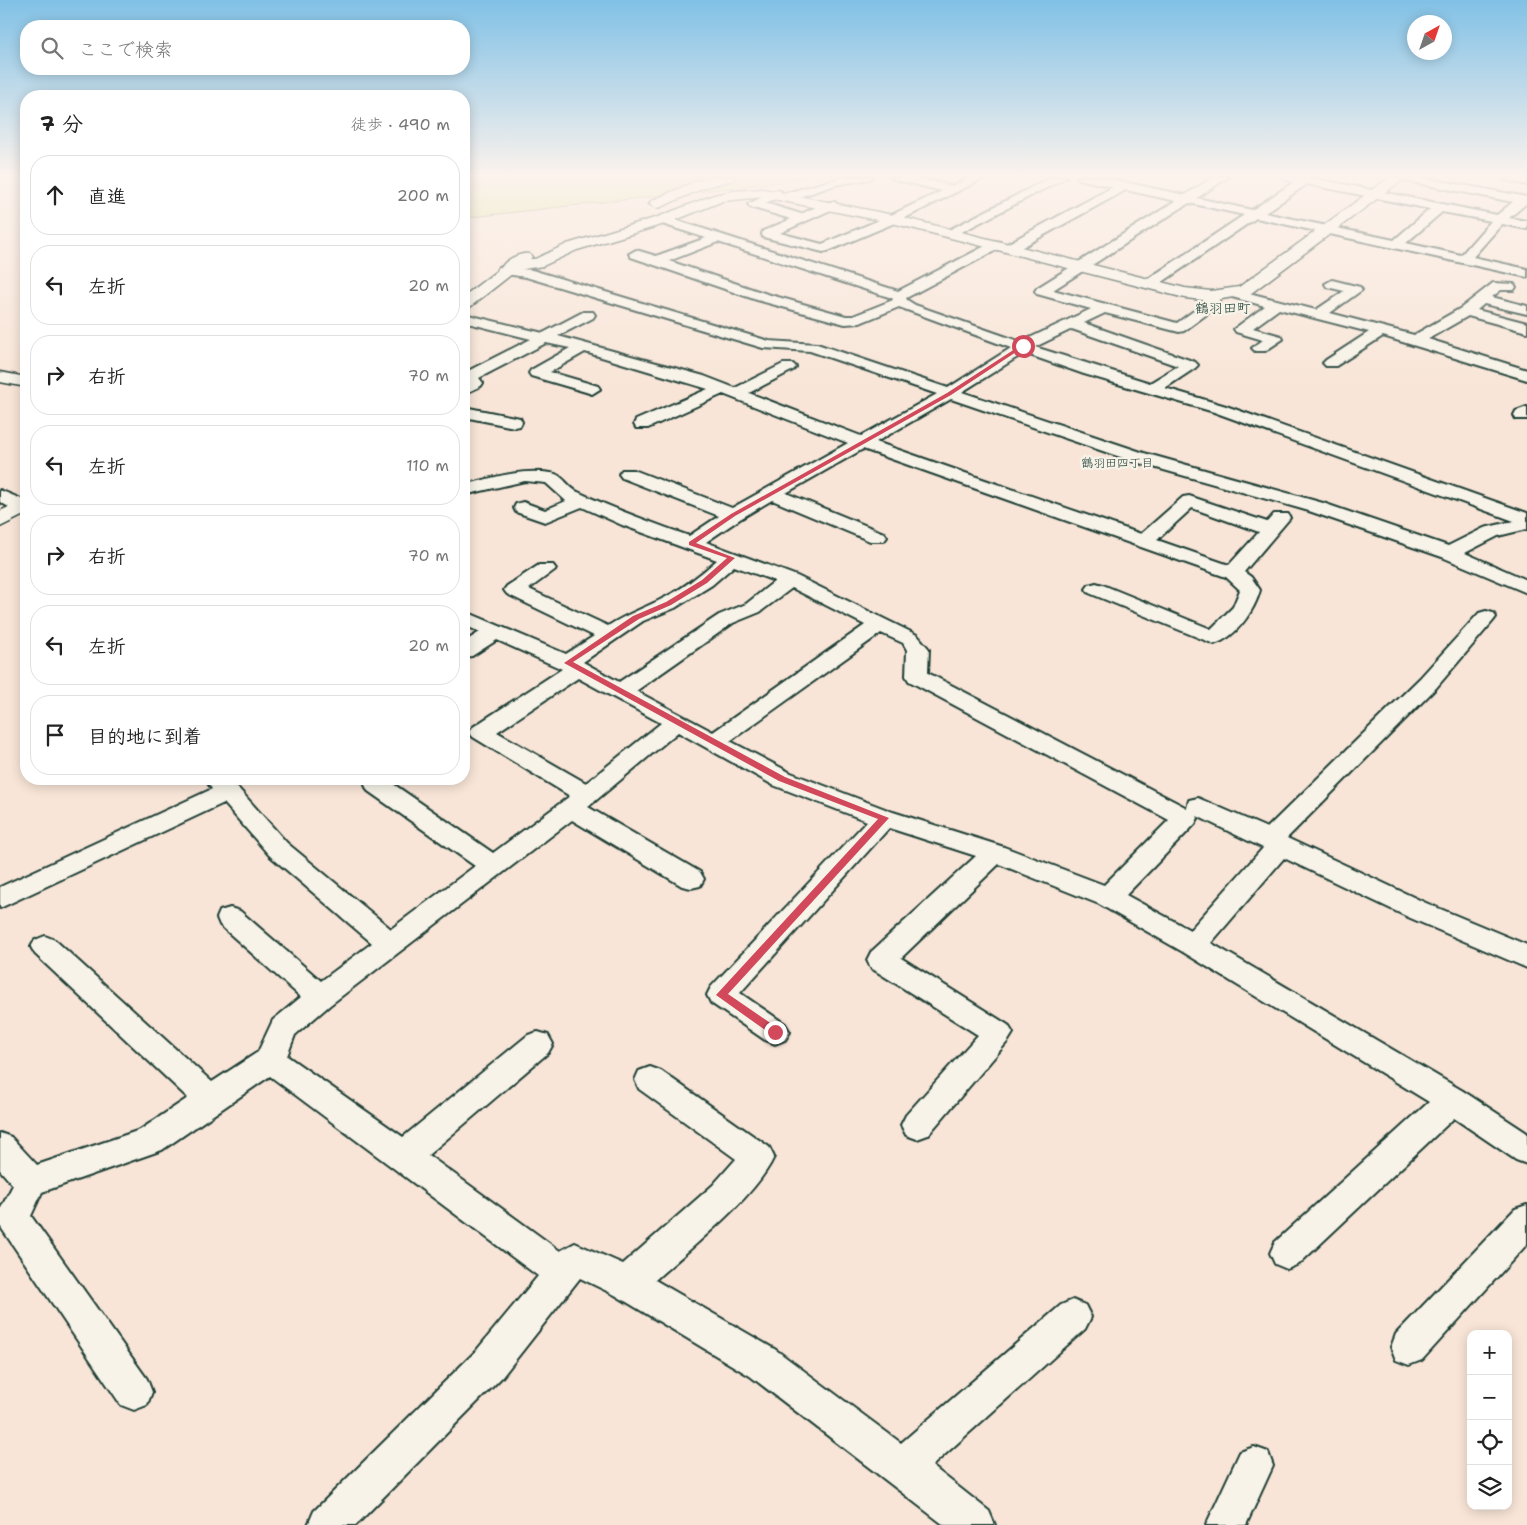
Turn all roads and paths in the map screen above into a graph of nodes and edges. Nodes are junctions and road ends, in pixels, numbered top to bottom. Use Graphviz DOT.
graph roads {
  1 [pos="542,248"];
  2 [pos="573,248"];
  3 [pos="690,248"];
  4 [pos="752,248"];
  5 [pos="998,248"];
  6 [pos="1010,248"];
  7 [pos="1108,248"];
  8 [pos="1204,248"];
  9 [pos="1303,248"];
  10 [pos="1410,248"];
  11 [pos="1474,248"];
  12 [pos="636,254"];
  13 [pos="1464,260"];
  14 [pos="656,261"];
  15 [pos="1080,266"];
  16 [pos="507,268"];
  17 [pos="1525,273"];
  18 [pos="1150,284"];
  19 [pos="1332,284"];
  20 [pos="1509,287"];
  21 [pos="1527,291"];
  22 [pos="1237,294"];
  23 [pos="1212,296"];
  24 [pos="470,299"];
  25 [pos="899,299"];
  26 [pos="1482,299"];
  27 [pos="1277,304"];
  28 [pos="1104,308"];
  29 [pos="1527,310"];
  30 [pos="1466,311"];
  31 [pos="588,315"];
  32 [pos="1318,315"];
  33 [pos="470,319"];
  34 [pos="1071,324"];
  35 [pos="1527,328"];
  36 [pos="1381,331"];
  37 [pos="546,337"];
  38 [pos="1416,340"];
  39 [pos="1023,346"];
  40 [pos="583,347"];
  41 [pos="1260,348"];
  42 [pos="1331,362"];
  43 [pos="788,367"];
  44 [pos="1527,375"];
  45 [pos="470,376"];
  46 [pos="470,378"];
  47 [pos="470,386"];
  48 [pos="592,389"];
  49 [pos="1152,389"];
  50 [pos="730,391"];
  51 [pos="949,394"];
  52 [pos="470,413"];
  53 [pos="514,422"];
  54 [pos="642,424"];
  55 [pos="863,443"];
  56 [pos="628,474"];
  57 [pos="470,489"];
  58 [pos="770,493"];
  59 [pos="0,495"];
  60 [pos="581,501"];
  61 [pos="1294,501"];
  62 [pos="20,504"];
  63 [pos="20,508"];
  64 [pos="523,508"];
  65 [pos="733,515"];
  66 [pos="1527,519"];
  67 [pos="0,520"];
  68 [pos="1527,523"];
  69 [pos="1272,530"];
  70 [pos="877,537"];
  71 [pos="1144,542"];
  72 [pos="691,544"];
  73 [pos="1449,553"];
  74 [pos="731,558"];
  75 [pos="546,569"];
  76 [pos="1233,573"];
  77 [pos="790,580"];
  78 [pos="1527,587"];
  79 [pos="1096,589"];
  80 [pos="1486,617"];
  81 [pos="470,620"];
  82 [pos="880,624"];
  83 [pos="496,632"];
  84 [pos="610,635"];
  85 [pos="470,647"];
  86 [pos="573,665"];
  87 [pos="621,690"];
  88 [pos="678,721"];
  89 [pos="715,742"];
  90 [pos="377,785"];
  91 [pos="222,786"];
  92 [pos="579,802"];
  93 [pos="1198,806"];
  94 [pos="884,818"];
  95 [pos="1274,844"];
  96 [pos="995,853"];
  97 [pos="493,866"];
  98 [pos="691,879"];
  99 [pos="1108,897"];
  100 [pos="0,898"];
  101 [pos="230,918"];
  102 [pos="391,944"];
  103 [pos="1193,945"];
  104 [pos="45,947"];
  105 [pos="1527,957"];
  106 [pos="320,997"];
  107 [pos="775,1032"];
  108 [pos="538,1044"];
  109 [pos="270,1060"];
  110 [pos="650,1080"];
  111 [pos="211,1100"];
  112 [pos="1452,1100"];
  113 [pos="917,1125"];
  114 [pos="0,1147"];
  115 [pos="1527,1150"];
  116 [pos="404,1156"];
  117 [pos="31,1182"];
  118 [pos="1527,1220"];
  119 [pos="1287,1254"];
  120 [pos="562,1273"];
  121 [pos="627,1283"];
  122 [pos="1073,1316"];
  123 [pos="1409,1347"];
  124 [pos="134,1392"];
  125 [pos="902,1466"];
  126 [pos="1254,1466"];
  127 [pos="328,1525"];
  128 [pos="975,1525"];
  129 [pos="1226,1525"];
  1 -- 16 [label="street"];
  2 -- 16 [label="street"];
  3 -- 14 [label="street"];
  4 -- 25 [label="street"];
  5 -- 25 [label="street"];
  6 -- 15 [label="street"];
  7 -- 15 [label="street"];
  8 -- 18 [label="street"];
  9 -- 22 [label="street"];
  10 -- 13 [label="street"];
  11 -- 13 [label="street"];
  12 -- 14 [label="street"];
  13 -- 17 [label="street"];
  14 -- 25 [label="street"];
  15 -- 18 [label="street"];
  15 -- 28 [label="street"];
  16 -- 24 [label="street"];
  16 -- 51 [label="street"];
  17 -- 20 [label="street"];
  18 -- 23 [label="street"];
  19 -- 32 [label="street"];
  20 -- 21 [label="street"];
  20 -- 26 [label="street"];
  22 -- 23 [label="street"];
  22 -- 27 [label="street"];
  23 -- 28 [label="street"];
  25 -- 39 [label="street"];
  26 -- 29 [label="street"];
  26 -- 30 [label="street"];
  27 -- 32 [label="street"];
  27 -- 41 [label="street"];
  28 -- 34 [label="street"];
  30 -- 35 [label="street"];
  30 -- 38 [label="street"];
  31 -- 37 [label="street"];
  32 -- 36 [label="street"];
  33 -- 37 [label="street"];
  34 -- 39 [label="street"];
  34 -- 49 [label="street"];
  36 -- 38 [label="street"];
  36 -- 42 [label="street"];
  37 -- 40 [label="street"];
  37 -- 45 [label="street"];
  38 -- 44 [label="street"];
  39 -- 49 [label="street"];
  39 -- 51 [label="street"];
  40 -- 48 [label="street"];
  40 -- 50 [label="street"];
  43 -- 50 [label="street"];
  46 -- 47 [label="street"];
  49 -- 66 [label="street"];
  50 -- 54 [label="street"];
  50 -- 55 [label="street"];
  51 -- 55 [label="street"];
  51 -- 61 [label="street"];
  52 -- 53 [label="street"];
  55 -- 58 [label="street"];
  55 -- 71 [label="street"];
  56 -- 65 [label="street"];
  57 -- 60 [label="street"];
  58 -- 65 [label="street"];
  58 -- 70 [label="street"];
  59 -- 62 [label="street"];
  60 -- 64 [label="street"];
  60 -- 72 [label="street"];
  61 -- 69 [label="street"];
  61 -- 73 [label="street"];
  63 -- 67 [label="street"];
  65 -- 72 [label="street"];
  68 -- 73 [label="street"];
  69 -- 71 [label="street"];
  69 -- 76 [label="street"];
  71 -- 76 [label="street"];
  72 -- 74 [label="street"];
  73 -- 78 [label="street"];
  74 -- 77 [label="street"];
  74 -- 84 [label="street"];
  75 -- 84 [label="street"];
  76 -- 79 [label="street"];
  77 -- 82 [label="street"];
  77 -- 87 [label="street"];
  80 -- 95 [label="street"];
  81 -- 83 [label="street"];
  82 -- 89 [label="street"];
  82 -- 99 [label="street"];
  83 -- 85 [label="street"];
  83 -- 86 [label="street"];
  84 -- 86 [label="street"];
  86 -- 87 [label="street"];
  86 -- 92 [label="street"];
  87 -- 88 [label="street"];
  88 -- 89 [label="street"];
  88 -- 92 [label="street"];
  89 -- 94 [label="street"];
  90 -- 97 [label="street"];
  91 -- 100 [label="street"];
  91 -- 102 [label="street"];
  92 -- 97 [label="street"];
  92 -- 98 [label="street"];
  93 -- 95 [label="street"];
  94 -- 96 [label="street"];
  94 -- 107 [label="street"];
  95 -- 103 [label="street"];
  95 -- 105 [label="street"];
  96 -- 99 [label="street"];
  96 -- 113 [label="street"];
  97 -- 102 [label="street"];
  99 -- 103 [label="street"];
  101 -- 106 [label="street"];
  102 -- 106 [label="street"];
  103 -- 112 [label="street"];
  104 -- 111 [label="street"];
  106 -- 109 [label="street"];
  108 -- 116 [label="street"];
  109 -- 111 [label="street"];
  109 -- 116 [label="street"];
  110 -- 121 [label="street"];
  111 -- 117 [label="street"];
  112 -- 115 [label="street"];
  112 -- 119 [label="street"];
  114 -- 117 [label="street"];
  116 -- 120 [label="street"];
  117 -- 124 [label="street"];
  118 -- 123 [label="street"];
  120 -- 121 [label="street"];
  120 -- 127 [label="street"];
  121 -- 125 [label="street"];
  122 -- 125 [label="street"];
  125 -- 128 [label="street"];
  126 -- 129 [label="street"];
}
